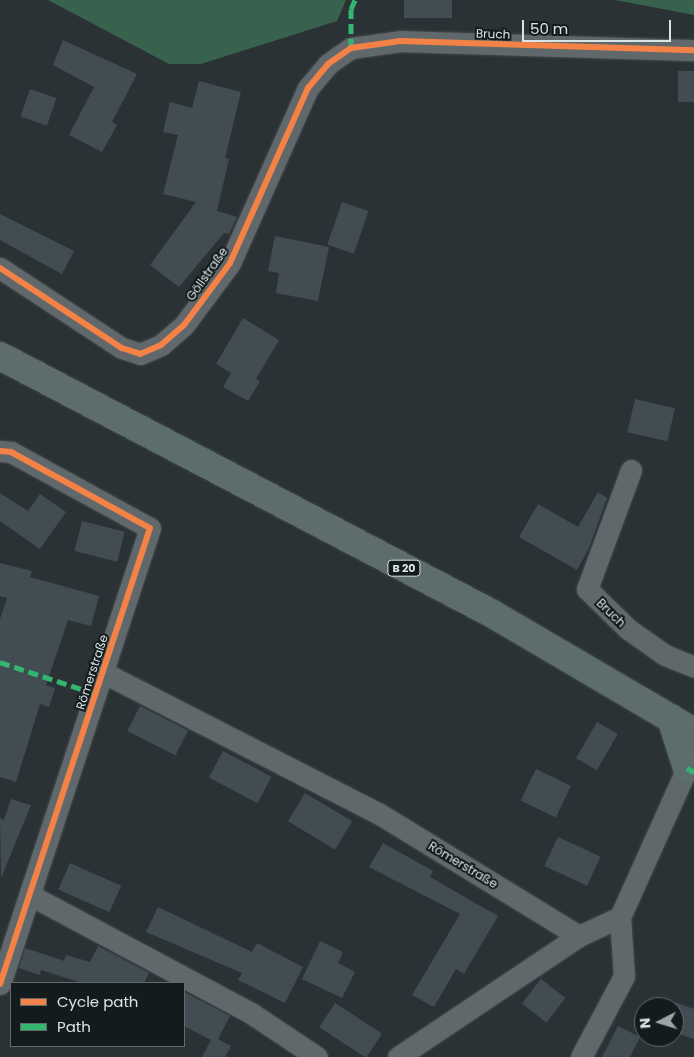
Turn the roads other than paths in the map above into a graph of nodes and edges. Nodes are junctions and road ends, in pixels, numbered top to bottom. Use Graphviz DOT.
graph roads {
  1 [pos="352,48"];
  2 [pos="694,50"];
  3 [pos="0,268"];
  4 [pos="0,356"];
  5 [pos="0,451"];
  6 [pos="631,470"];
  7 [pos="694,667"];
  8 [pos="104,673"];
  9 [pos="671,718"];
  10 [pos="694,732"];
  11 [pos="690,766"];
  12 [pos="30,895"];
  13 [pos="620,917"];
  14 [pos="579,936"];
  15 [pos="0,984"];
  16 [pos="317,1057"];
  17 [pos="398,1057"];
  18 [pos="581,1057"];
  1 -- 2 [label="street, Bruch"];
  1 -- 3 [label="street, Göllstraße"];
  4 -- 9 [label="main road, B 20"];
  5 -- 8 [label="street, Römerstraße"];
  6 -- 7 [label="street, Bruch"];
  8 -- 12 [label="street, Römerstraße"];
  8 -- 14 [label="street, Römerstraße"];
  9 -- 10 [label="main road, B 20"];
  9 -- 11 [label="main road"];
  11 -- 13 [label="street"];
  12 -- 15 [label="street, Römerstraße"];
  12 -- 16 [label="street"];
  13 -- 14 [label="street"];
  13 -- 18 [label="street"];
  14 -- 17 [label="street"];
}
